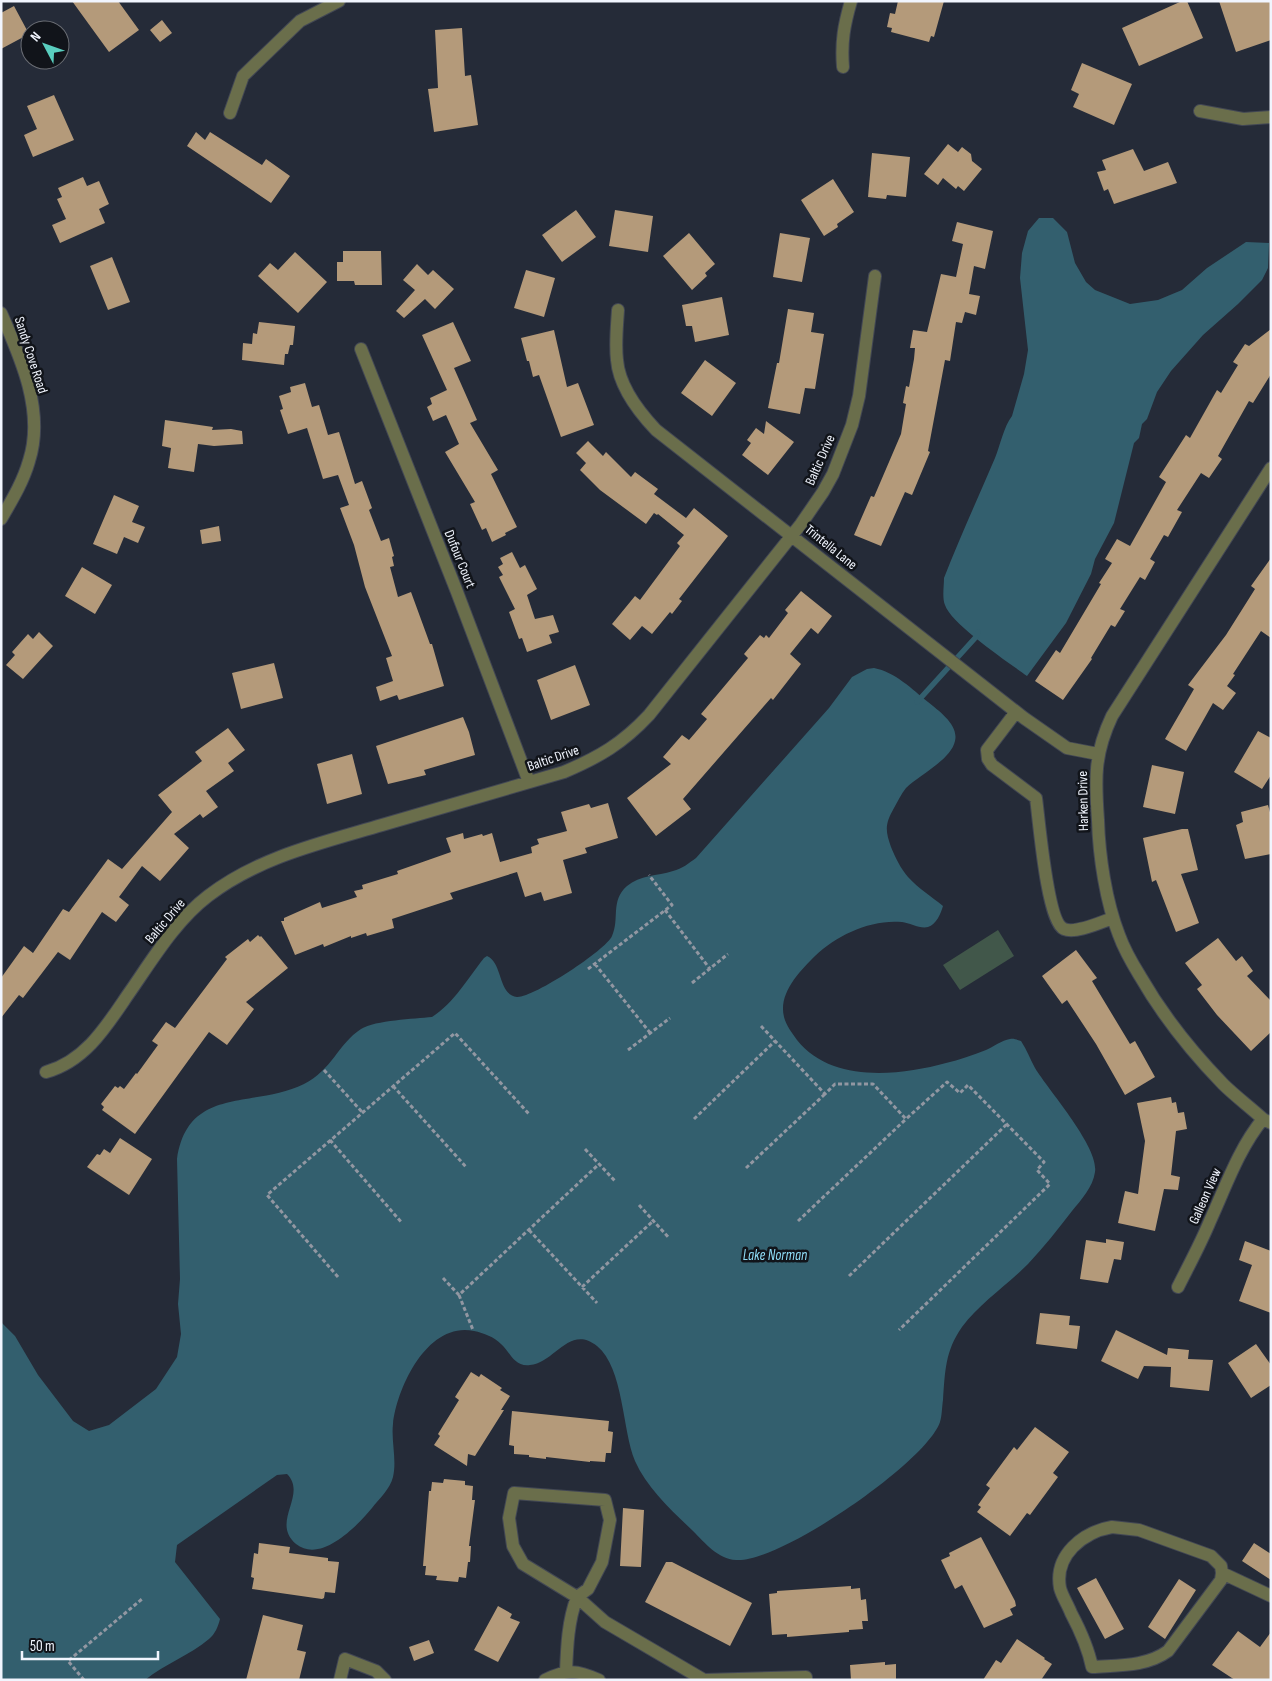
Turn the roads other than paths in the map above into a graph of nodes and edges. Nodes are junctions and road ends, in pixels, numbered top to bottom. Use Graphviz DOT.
graph roads {
  1 [pos="339,1"];
  2 [pos="851,1"];
  3 [pos="843,67"];
  4 [pos="1200,111"];
  5 [pos="230,113"];
  6 [pos="1271,117"];
  7 [pos="875,276"];
  8 [pos="618,310"];
  9 [pos="1,313"];
  10 [pos="361,349"];
  11 [pos="1271,468"];
  12 [pos="1,519"];
  13 [pos="792,535"];
  14 [pos="1016,712"];
  15 [pos="1098,754"];
  16 [pos="529,782"];
  17 [pos="1113,918"];
  18 [pos="46,1072"];
  19 [pos="1267,1121"];
  20 [pos="1178,1287"];
  21 [pos="1222,1573"];
  22 [pos="1271,1596"];
  23 [pos="577,1597"];
  24 [pos="566,1672"];
  25 [pos="1092,1673"];
  26 [pos="340,1680"];
  27 [pos="385,1680"];
  28 [pos="545,1680"];
  29 [pos="600,1680"];
  30 [pos="806,1680"];
  1 -- 5 [label="street"];
  2 -- 3 [label="street"];
  4 -- 6 [label="street"];
  7 -- 13 [label="street, Baltic Drive"];
  8 -- 13 [label="street, Trintella Lane"];
  9 -- 12 [label="street, Sandy Cove Road"];
  10 -- 16 [label="street, Dufour Court"];
  11 -- 15 [label="street, Harken Drive"];
  13 -- 14 [label="street, Trintella Lane"];
  13 -- 16 [label="street, Baltic Drive"];
  14 -- 15 [label="street, Trintella Lane"];
  14 -- 17 [label="street"];
  15 -- 17 [label="street, Harken Drive"];
  16 -- 18 [label="street, Baltic Drive"];
  17 -- 19 [label="street, Harken Drive"];
  19 -- 20 [label="street, Galleon View"];
  21 -- 22 [label="street"];
  21 -- 25 [label="street"];
  21 -- 25 [label="street"];
  23 -- 23 [label="street"];
  23 -- 24 [label="street"];
  23 -- 30 [label="street"];
  24 -- 28 [label="street"];
  24 -- 29 [label="street"];
  26 -- 27 [label="street"];
}
